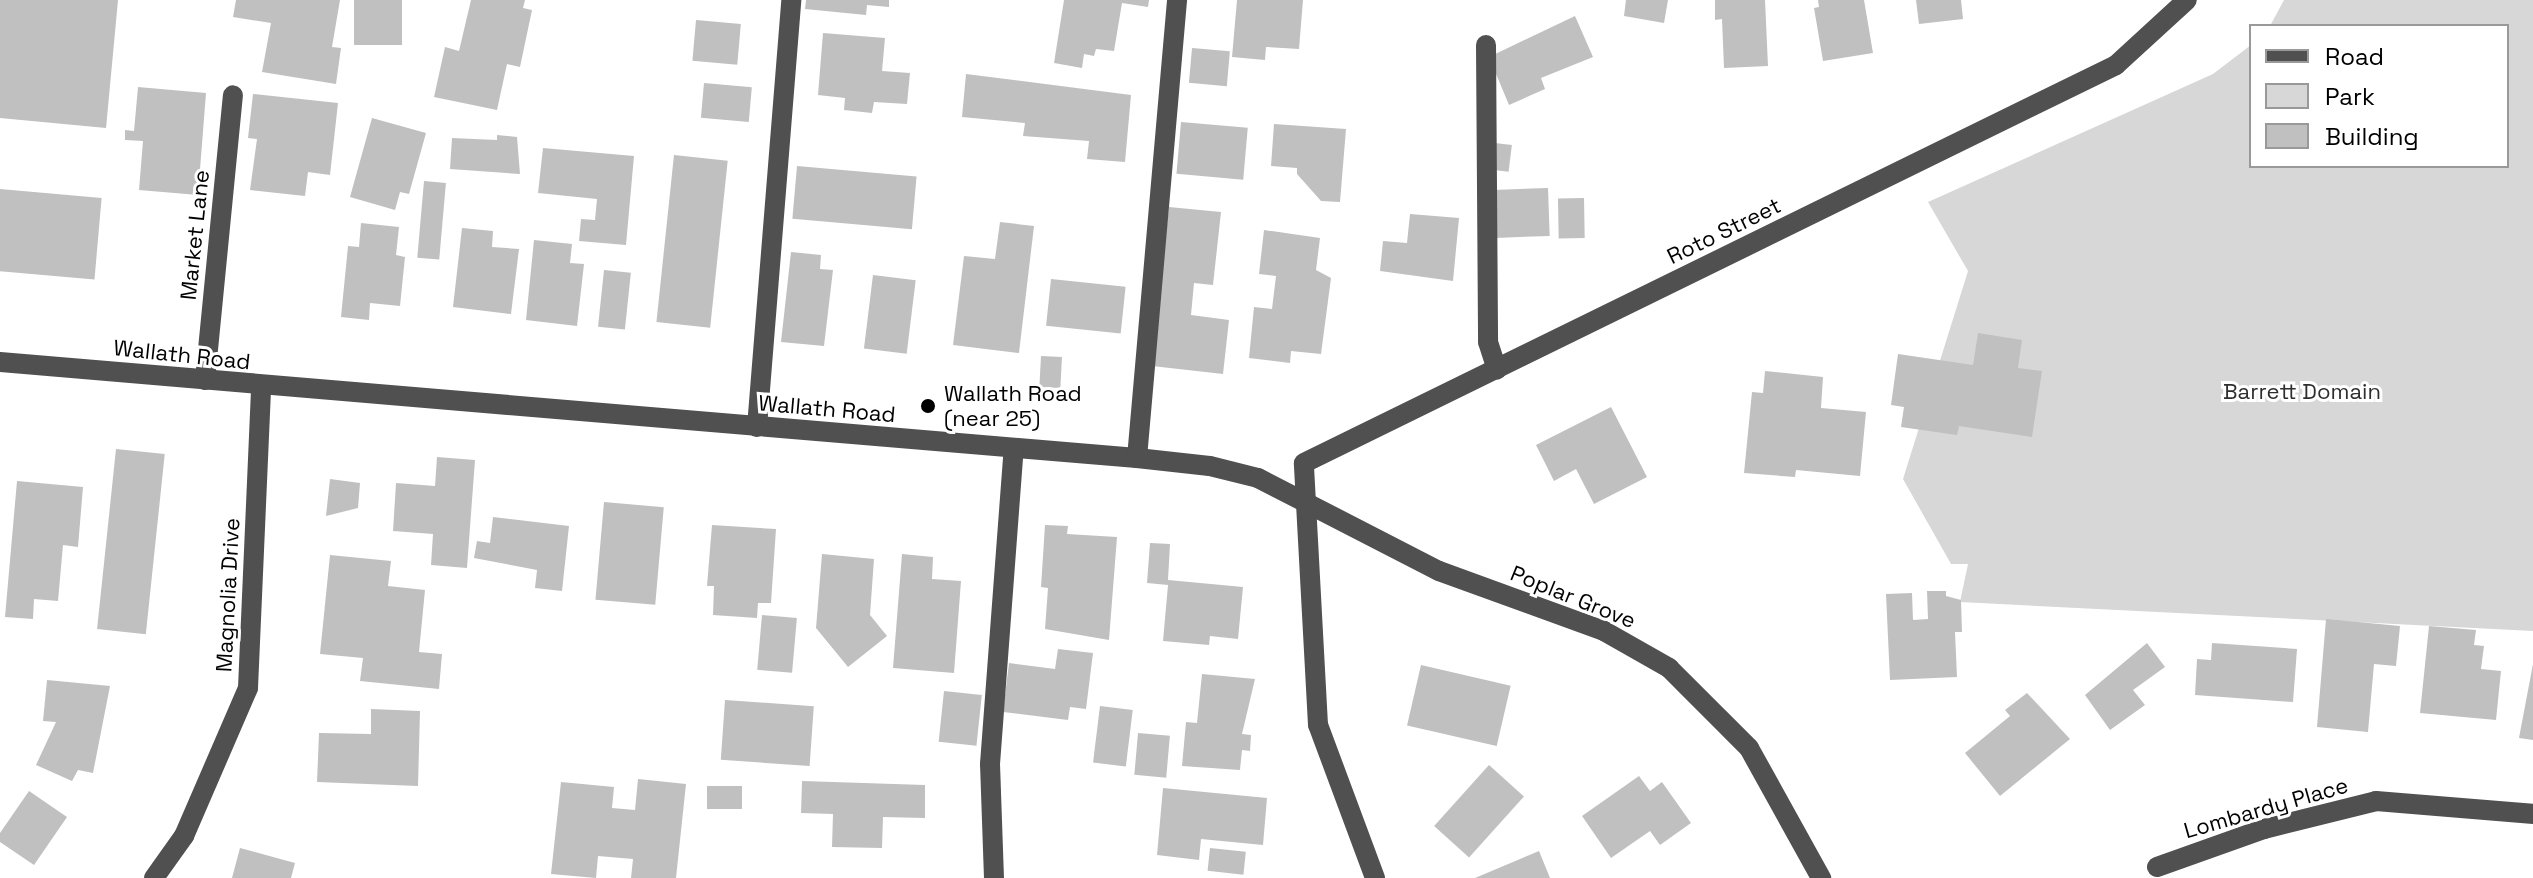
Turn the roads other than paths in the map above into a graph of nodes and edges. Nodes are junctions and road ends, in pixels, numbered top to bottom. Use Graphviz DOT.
graph roads {
  1 [pos="791,0"];
  2 [pos="1177,0"];
  3 [pos="2187,0"];
  4 [pos="1486,45"];
  5 [pos="233,95"];
  6 [pos="0,362"];
  7 [pos="1497,370"];
  8 [pos="205,380"];
  9 [pos="261,387"];
  10 [pos="757,427"];
  11 [pos="1014,448"];
  12 [pos="1137,458"];
  13 [pos="1307,504"];
  14 [pos="2533,814"];
  15 [pos="2157,867"];
  16 [pos="154,878"];
  17 [pos="994,878"];
  18 [pos="1375,878"];
  19 [pos="1821,878"];
  1 -- 10 [label="street"];
  2 -- 12 [label="street"];
  3 -- 7 [label="street, Roto Street"];
  4 -- 7 [label="street"];
  5 -- 8 [label="street, Market Lane"];
  6 -- 8 [label="street, Wallath Road"];
  7 -- 13 [label="street, Roto Street"];
  8 -- 9 [label="street, Wallath Road"];
  9 -- 10 [label="street, Wallath Road"];
  9 -- 16 [label="street, Magnolia Drive"];
  10 -- 11 [label="street, Wallath Road"];
  11 -- 12 [label="street, Wallath Road"];
  11 -- 17 [label="street"];
  12 -- 13 [label="street, Wallath Road"];
  13 -- 18 [label="street"];
  13 -- 19 [label="street, Poplar Grove"];
  14 -- 15 [label="street, Lombardy Place"];
}
